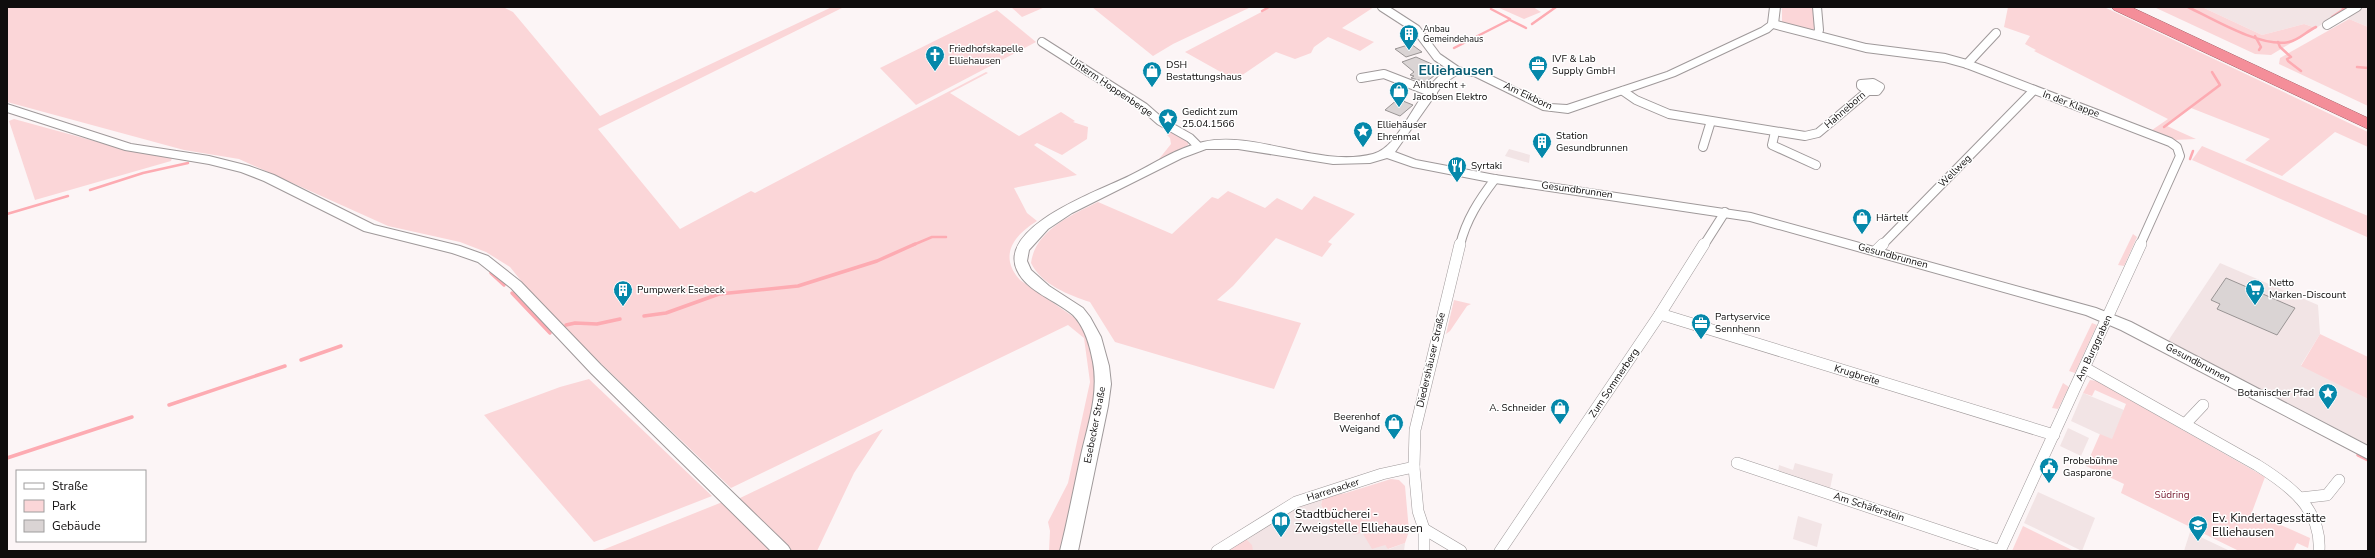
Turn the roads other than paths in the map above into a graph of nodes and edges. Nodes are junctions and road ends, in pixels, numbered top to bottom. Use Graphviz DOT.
graph roads {
  1 [pos="1382,7"];
  2 [pos="1775,7"];
  3 [pos="1817,7"];
  4 [pos="2119,7"];
  5 [pos="2141,7"];
  6 [pos="2357,7"];
  7 [pos="1773,24"];
  8 [pos="2327,25"];
  9 [pos="1996,33"];
  10 [pos="1817,36"];
  11 [pos="1042,42"];
  12 [pos="1967,64"];
  13 [pos="1456,70"];
  14 [pos="1361,78"];
  15 [pos="1868,90"];
  16 [pos="2034,90"];
  17 [pos="1623,91"];
  18 [pos="1433,93"];
  19 [pos="7,108"];
  20 [pos="2368,113"];
  21 [pos="1711,121"];
  22 [pos="2368,124"];
  23 [pos="1775,132"];
  24 [pos="2175,145"];
  25 [pos="1199,147"];
  26 [pos="1703,147"];
  27 [pos="1388,154"];
  28 [pos="1816,165"];
  29 [pos="1495,179"];
  30 [pos="1725,212"];
  31 [pos="1876,251"];
  32 [pos="1660,314"];
  33 [pos="2108,318"];
  34 [pos="2085,368"];
  35 [pos="2203,405"];
  36 [pos="2185,424"];
  37 [pos="2054,435"];
  38 [pos="2368,453"];
  39 [pos="1737,463"];
  40 [pos="1414,467"];
  41 [pos="2339,480"];
  42 [pos="2300,498"];
  43 [pos="1424,529"];
  44 [pos="782,551"];
  45 [pos="1069,551"];
  46 [pos="1217,551"];
  47 [pos="1424,551"];
  48 [pos="1461,551"];
  49 [pos="1500,551"];
  50 [pos="2000,551"];
  51 [pos="2319,551"];
  1 -- 13 [label="street"];
  2 -- 7 [label="street"];
  3 -- 10 [label="street"];
  4 -- 22 [label="highway"];
  5 -- 20 [label="highway"];
  6 -- 8 [label="street"];
  7 -- 10 [label="street, In der Klappe"];
  7 -- 17 [label="street, Am Eikborn"];
  9 -- 12 [label="street"];
  10 -- 12 [label="street, In der Klappe"];
  11 -- 25 [label="street, Unterm Hoppenberge"];
  12 -- 16 [label="street, In der Klappe"];
  13 -- 17 [label="street, Am Eikborn"];
  13 -- 18 [label="street"];
  14 -- 18 [label="street"];
  15 -- 23 [label="street, Hahneborn"];
  16 -- 24 [label="street, In der Klappe"];
  16 -- 31 [label="street, Wellweg"];
  17 -- 21 [label="street, Hahneborn"];
  18 -- 27 [label="street"];
  19 -- 44 [label="street"];
  21 -- 23 [label="street, Hahneborn"];
  21 -- 26 [label="street"];
  23 -- 28 [label="street"];
  24 -- 33 [label="street, Am Burggraben"];
  25 -- 27 [label="street"];
  25 -- 45 [label="street, Esebecker Straße"];
  27 -- 29 [label="street, Gesundbrunnen"];
  29 -- 30 [label="street, Gesundbrunnen"];
  29 -- 40 [label="street, Diedershäuser Straße"];
  30 -- 31 [label="street, Gesundbrunnen"];
  30 -- 32 [label="street, Zum Sommerberg"];
  31 -- 33 [label="street, Gesundbrunnen"];
  32 -- 37 [label="street, Krugbreite"];
  32 -- 49 [label="street, Zum Sommerberg"];
  33 -- 34 [label="street, Am Burggraben"];
  33 -- 38 [label="street, Gesundbrunnen"];
  34 -- 36 [label="street"];
  34 -- 37 [label="street, Am Burggraben"];
  35 -- 36 [label="street"];
  36 -- 42 [label="street"];
  37 -- 50 [label="street, Am Burggraben"];
  39 -- 50 [label="street, Am Schäferstein"];
  40 -- 43 [label="street, Diedershäuser Straße"];
  40 -- 46 [label="street, Harrenacker"];
  41 -- 42 [label="street"];
  42 -- 51 [label="street"];
  43 -- 47 [label="street, Diedershäuser Straße"];
  43 -- 48 [label="street"];
}
